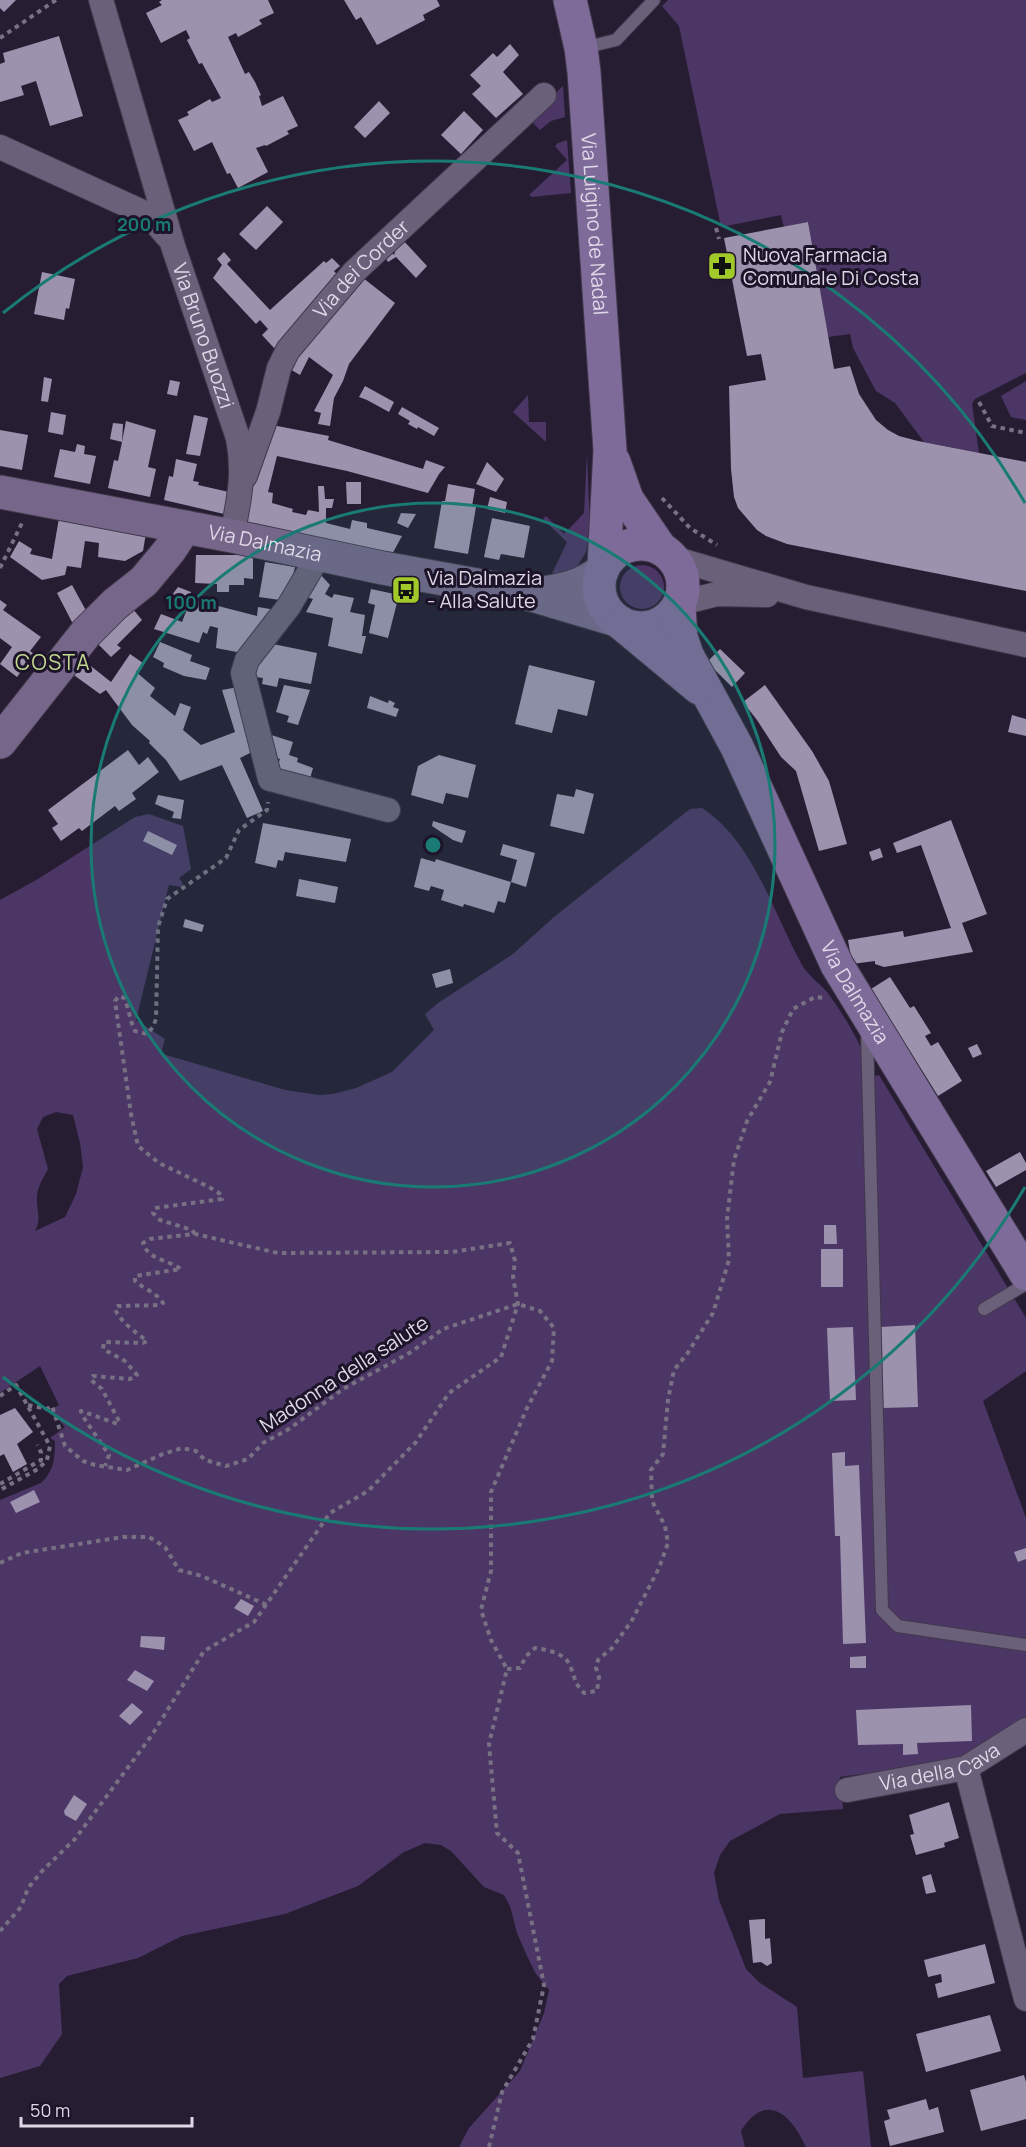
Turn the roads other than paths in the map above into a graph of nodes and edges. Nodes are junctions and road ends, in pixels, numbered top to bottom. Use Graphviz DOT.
graph roads {
  1 [pos="100,0"];
  2 [pos="570,0"];
  3 [pos="654,0"];
  4 [pos="581,48"];
  5 [pos="544,95"];
  6 [pos="0,147"];
  7 [pos="146,156"];
  8 [pos="102,192"];
  9 [pos="173,246"];
  10 [pos="273,385"];
  11 [pos="227,405"];
  12 [pos="610,450"];
  13 [pos="242,485"];
  14 [pos="0,492"];
  15 [pos="185,527"];
  16 [pos="232,536"];
  17 [pos="667,554"];
  18 [pos="319,555"];
  19 [pos="603,568"];
  20 [pos="532,595"];
  21 [pos="806,597"];
  22 [pos="680,605"];
  23 [pos="619,622"];
  24 [pos="1026,645"];
  25 [pos="709,697"];
  26 [pos="0,742"];
  27 [pos="388,810"];
  28 [pos="867,1016"];
  29 [pos="1026,1274"];
  30 [pos="1026,1284"];
  31 [pos="984,1309"];
  32 [pos="1026,1645"];
  33 [pos="1026,1730"];
  34 [pos="966,1768"];
  35 [pos="847,1790"];
  36 [pos="1026,1999"];
  1 -- 7 [label="street, Via Bruno Buozzi"];
  2 -- 4 [label="main road, Via Luigino de Nadal"];
  3 -- 4 [label="lane"];
  4 -- 12 [label="main road, Via Luigino de Nadal"];
  5 -- 10 [label="street, Via dei Corder"];
  6 -- 8 [label="street"];
  7 -- 8 [label="street"];
  7 -- 9 [label="street, Via Bruno Buozzi"];
  8 -- 9 [label="street"];
  9 -- 11 [label="street, Via Bruno Buozzi"];
  10 -- 11 [label="street"];
  10 -- 13 [label="street, Via dei Corder"];
  11 -- 13 [label="street, Via Bruno Buozzi"];
  12 -- 17 [label="main road, Via Luigino de Nadal"];
  12 -- 19 [label="main road, Via Luigino de Nadal"];
  13 -- 16 [label="street, Via Bruno Buozzi"];
  14 -- 15 [label="street, Via Dalmazia"];
  15 -- 16 [label="street, Via Dalmazia"];
  15 -- 26 [label="street"];
  16 -- 18 [label="street, Via Dalmazia"];
  17 -- 19 [label="main road"];
  17 -- 21 [label="street"];
  17 -- 22 [label="main road"];
  18 -- 20 [label="street, Via Dalmazia"];
  18 -- 27 [label="street"];
  19 -- 20 [label="street, Via Dalmazia"];
  19 -- 23 [label="main road"];
  20 -- 23 [label="street, Via Dalmazia"];
  21 -- 22 [label="street"];
  21 -- 24 [label="street"];
  22 -- 23 [label="main road"];
  22 -- 25 [label="main road, Via Dalmazia"];
  23 -- 25 [label="main road, Via Dalmazia"];
  25 -- 28 [label="main road, Via Dalmazia"];
  28 -- 29 [label="main road, Via Dalmazia"];
  28 -- 32 [label="lane"];
  30 -- 31 [label="lane"];
  33 -- 34 [label="street, Via della Cava"];
  34 -- 35 [label="street, Via della Cava"];
  34 -- 36 [label="street"];
}
